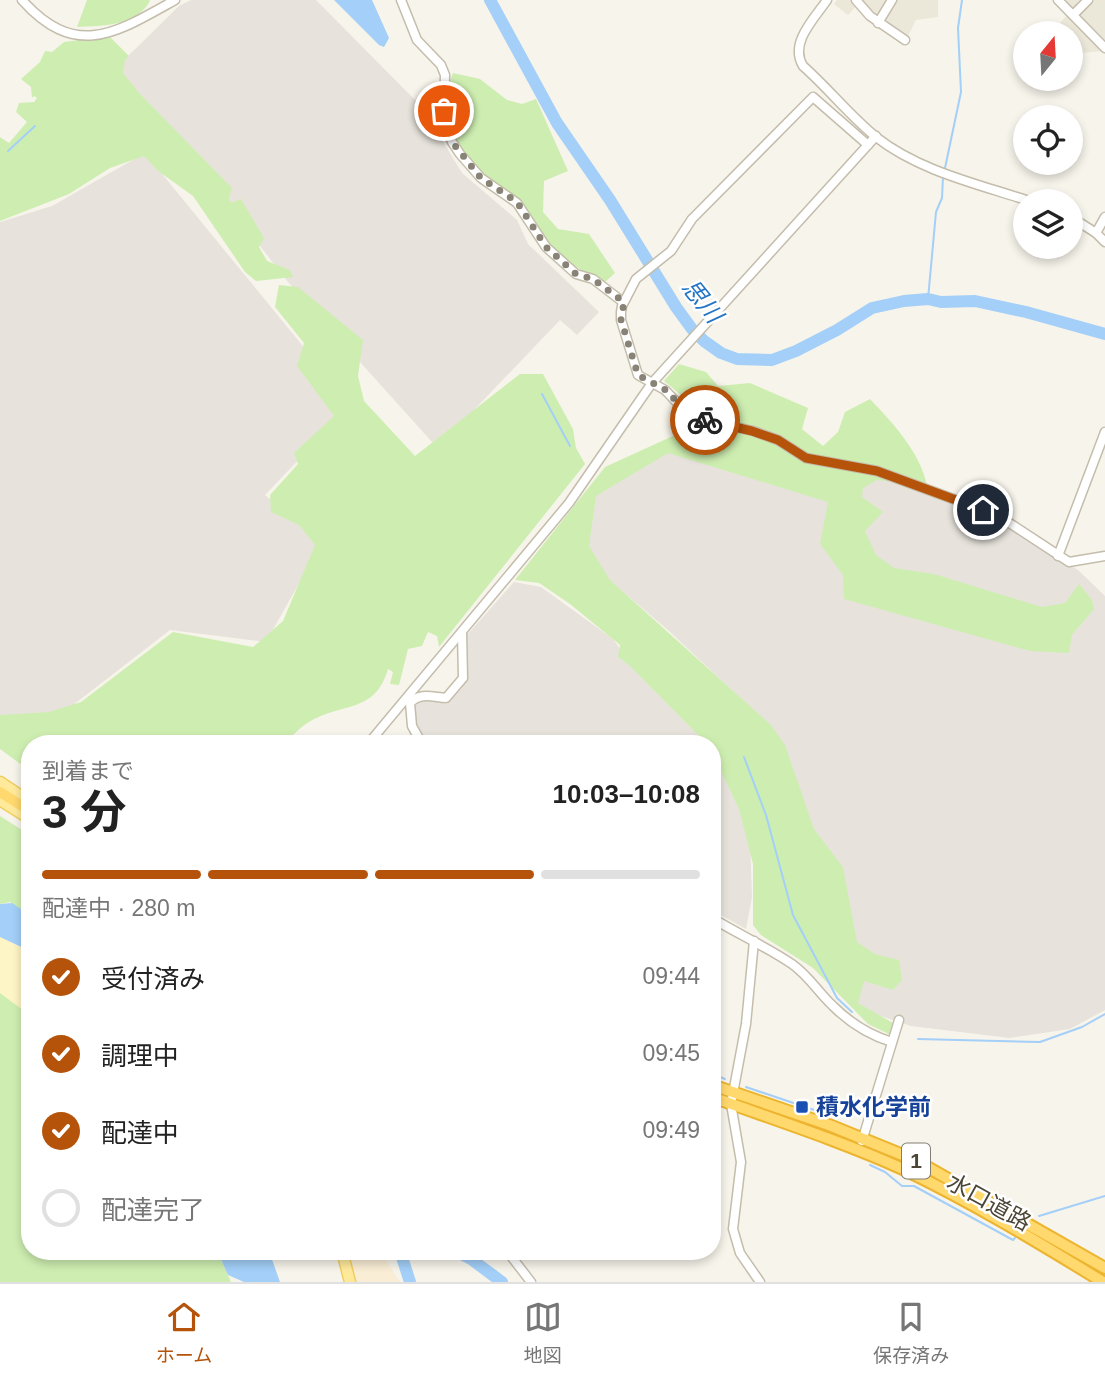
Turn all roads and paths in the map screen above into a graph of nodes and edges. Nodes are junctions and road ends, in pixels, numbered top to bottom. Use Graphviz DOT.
graph roads {
  1 [pos="22,0"];
  2 [pos="175,0"];
  3 [pos="401,0"];
  4 [pos="827,0"];
  5 [pos="856,0"];
  6 [pos="891,0"];
  7 [pos="1058,0"];
  8 [pos="1088,0"];
  9 [pos="1073,15"];
  10 [pos="878,23"];
  11 [pos="905,40"];
  12 [pos="1104,46"];
  13 [pos="876,136"];
  14 [pos="867,145"];
  15 [pos="1013,196"];
  16 [pos="1104,222"];
  17 [pos="1083,225"];
  18 [pos="1096,233"];
  19 [pos="1105,242"];
  20 [pos="624,302"];
  21 [pos="652,383"];
  22 [pos="1105,432"];
  23 [pos="1105,555"];
  24 [pos="1058,556"];
  25 [pos="462,632"];
  26 [pos="407,701"];
  27 [pos="376,735"];
  28 [pos="417,735"];
  29 [pos="0,784"];
  30 [pos="0,792"];
  31 [pos="21,797"];
  32 [pos="0,800"];
  33 [pos="21,805"];
  34 [pos="21,813"];
  35 [pos="721,923"];
  36 [pos="754,941"];
  37 [pos="899,1020"];
  38 [pos="892,1042"];
  39 [pos="721,1088"];
  40 [pos="733,1092"];
  41 [pos="721,1100"];
  42 [pos="731,1104"];
  43 [pos="863,1138"];
  44 [pos="859,1151"];
  45 [pos="344,1260"];
  46 [pos="514,1260"];
  47 [pos="1105,1268"];
  48 [pos="350,1282"];
  49 [pos="531,1282"];
  50 [pos="760,1282"];
  51 [pos="1103,1282"];
  1 -- 2 [label="street"];
  3 -- 20 [label="street"];
  4 -- 13 [label="street"];
  5 -- 10 [label="street"];
  6 -- 10 [label="street"];
  7 -- 9 [label="street"];
  8 -- 9 [label="street"];
  9 -- 12 [label="street"];
  10 -- 11 [label="street"];
  13 -- 14 [label="street"];
  13 -- 15 [label="street"];
  14 -- 20 [label="street"];
  14 -- 21 [label="street"];
  16 -- 18 [label="street"];
  17 -- 18 [label="street"];
  18 -- 19 [label="street"];
  20 -- 21 [label="street"];
  21 -- 24 [label="street"];
  21 -- 25 [label="street"];
  22 -- 24 [label="street"];
  23 -- 24 [label="street"];
  25 -- 26 [label="street"];
  25 -- 26 [label="street"];
  26 -- 27 [label="street"];
  26 -- 28 [label="street"];
  29 -- 31 [label="highway"];
  30 -- 33 [label="highway"];
  32 -- 34 [label="main road"];
  35 -- 36 [label="street"];
  36 -- 38 [label="street"];
  36 -- 40 [label="street"];
  37 -- 38 [label="street"];
  38 -- 43 [label="street"];
  39 -- 40 [label="highway, 水口道路 / 1"];
  40 -- 42 [label="street"];
  40 -- 43 [label="highway, 水口道路 / 1"];
  41 -- 42 [label="highway, 水口道路 / 1"];
  42 -- 44 [label="highway, 水口道路 / 1"];
  42 -- 50 [label="street"];
  43 -- 44 [label="street"];
  43 -- 47 [label="highway, 水口道路 / 1"];
  44 -- 51 [label="highway, 水口道路 / 1"];
  45 -- 48 [label="main road"];
  46 -- 49 [label="street"];
}
